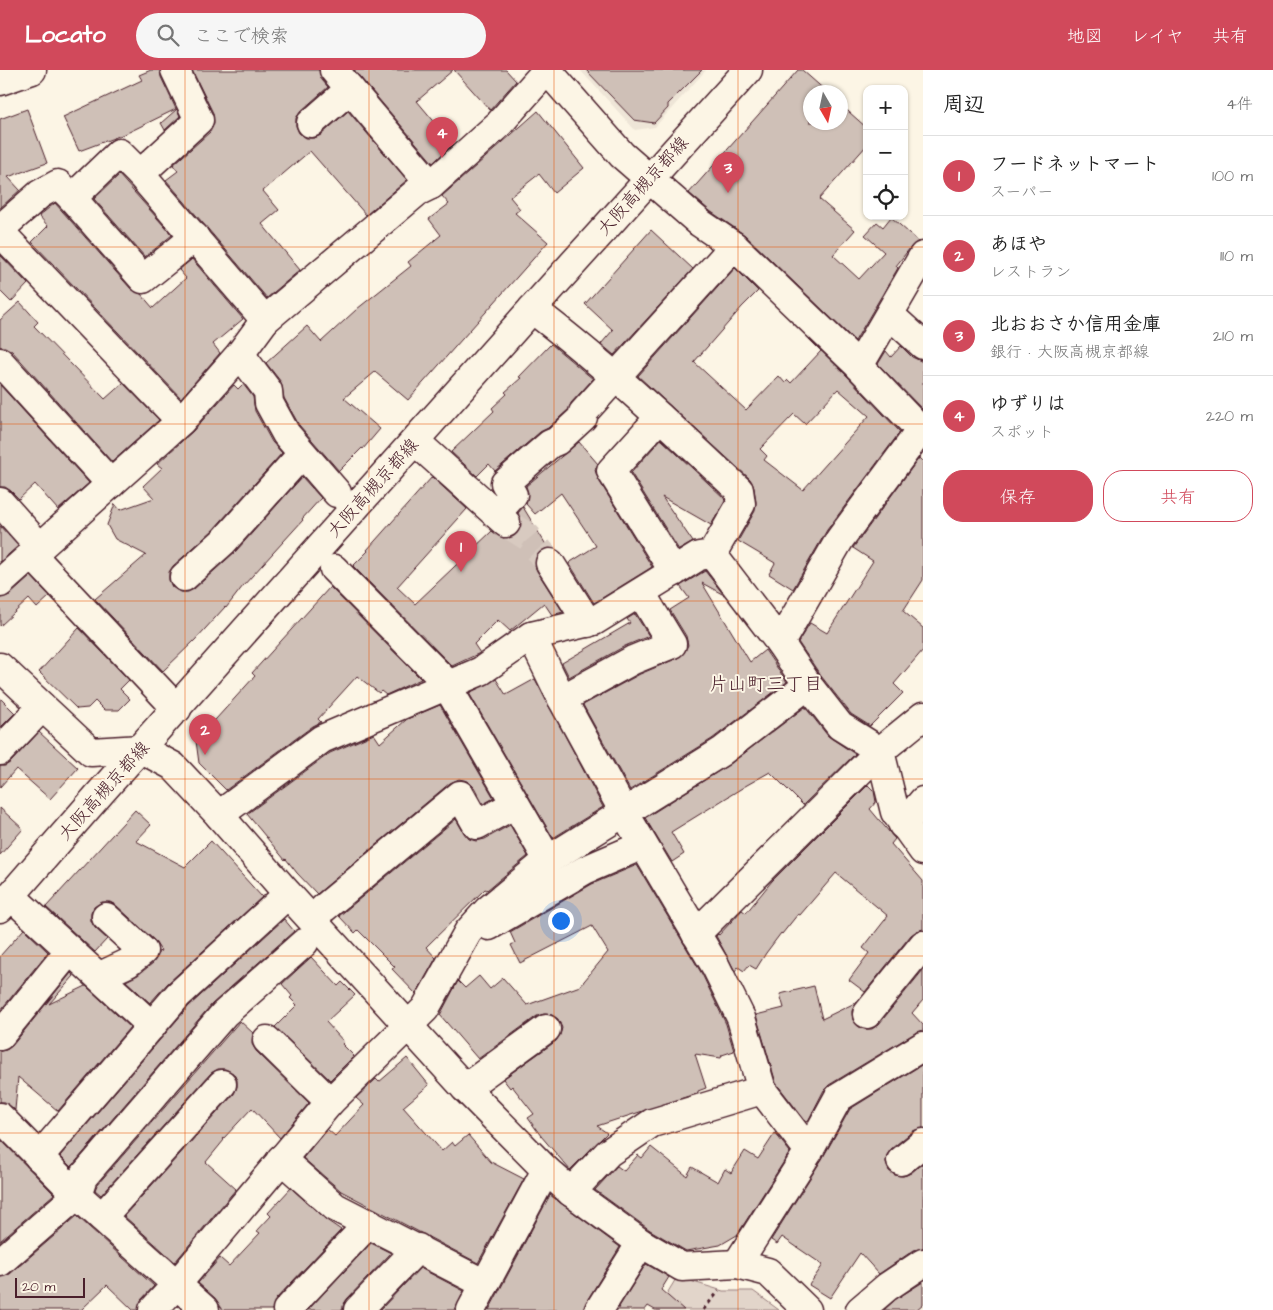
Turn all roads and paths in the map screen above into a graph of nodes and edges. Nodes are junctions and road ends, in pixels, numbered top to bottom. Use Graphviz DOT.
graph roads {
  1 [pos="32,70"];
  2 [pos="175,70"];
  3 [pos="547,70"];
  4 [pos="748,70"];
  5 [pos="342,79"];
  6 [pos="0,81"];
  7 [pos="311,123"];
  8 [pos="140,174"];
  9 [pos="649,179"];
  10 [pos="431,184"];
  11 [pos="72,198"];
  12 [pos="0,231"];
  13 [pos="195,237"];
  14 [pos="734,246"];
  15 [pos="923,256"];
  16 [pos="532,309"];
  17 [pos="890,315"];
  18 [pos="265,320"];
  19 [pos="923,345"];
  20 [pos="240,354"];
  21 [pos="0,362"];
  22 [pos="860,366"];
  23 [pos="615,378"];
  24 [pos="660,417"];
  25 [pos="181,422"];
  26 [pos="922,432"];
  27 [pos="414,441"];
  28 [pos="302,454"];
  29 [pos="111,484"];
  30 [pos="337,493"];
  31 [pos="0,502"];
  32 [pos="36,551"];
  33 [pos="712,554"];
  34 [pos="550,563"];
  35 [pos="334,569"];
  36 [pos="674,572"];
  37 [pos="184,577"];
  38 [pos="0,583"];
  39 [pos="640,593"];
  40 [pos="588,623"];
  41 [pos="531,636"];
  42 [pos="780,643"];
  43 [pos="0,667"];
  44 [pos="808,685"];
  45 [pos="447,686"];
  46 [pos="562,699"];
  47 [pos="42,707"];
  48 [pos="177,709"];
  49 [pos="923,716"];
  50 [pos="140,749"];
  51 [pos="0,751"];
  52 [pos="880,751"];
  53 [pos="923,801"];
  54 [pos="515,804"];
  55 [pos="625,814"];
  56 [pos="219,815"];
  57 [pos="903,825"];
  58 [pos="643,845"];
  59 [pos="923,851"];
  60 [pos="548,860"];
  61 [pos="288,894"];
  62 [pos="5,902"];
  63 [pos="324,908"];
  64 [pos="106,917"];
  65 [pos="468,932"];
  66 [pos="696,934"];
  67 [pos="304,943"];
  68 [pos="923,945"];
  69 [pos="70,950"];
  70 [pos="100,976"];
  71 [pos="867,1014"];
  72 [pos="152,1026"];
  73 [pos="409,1026"];
  74 [pos="546,1029"];
  75 [pos="0,1036"];
  76 [pos="267,1040"];
  77 [pos="923,1046"];
  78 [pos="222,1084"];
  79 [pos="465,1088"];
  80 [pos="762,1090"];
  81 [pos="330,1102"];
  82 [pos="0,1117"];
  83 [pos="923,1143"];
  84 [pos="809,1151"];
  85 [pos="39,1157"];
  86 [pos="281,1159"];
  87 [pos="901,1161"];
  88 [pos="546,1170"];
  89 [pos="571,1192"];
  90 [pos="77,1195"];
  91 [pos="102,1217"];
  92 [pos="369,1223"];
  93 [pos="641,1243"];
  94 [pos="418,1248"];
  95 [pos="0,1262"];
  96 [pos="923,1263"];
  97 [pos="737,1264"];
  98 [pos="177,1284"];
  99 [pos="485,1284"];
  100 [pos="153,1310"];
  101 [pos="205,1310"];
  102 [pos="287,1310"];
  103 [pos="358,1310"];
  104 [pos="471,1310"];
  105 [pos="599,1310"];
  106 [pos="808,1310"];
  107 [pos="860,1310"];
  1 -- 6 [label="street"];
  2 -- 8 [label="street"];
  3 -- 9 [label="street"];
  3 -- 10 [label="street"];
  4 -- 9 [label="street, 大阪高槻京都線"];
  5 -- 7 [label="street"];
  5 -- 10 [label="street"];
  8 -- 11 [label="street"];
  8 -- 13 [label="street"];
  9 -- 14 [label="street"];
  9 -- 16 [label="street, 大阪高槻京都線"];
  10 -- 18 [label="street"];
  11 -- 12 [label="street"];
  11 -- 13 [label="street"];
  12 -- 25 [label="street"];
  13 -- 18 [label="street"];
  14 -- 22 [label="street"];
  14 -- 23 [label="street"];
  15 -- 17 [label="street"];
  16 -- 23 [label="street"];
  16 -- 27 [label="street, 大阪高槻京都線"];
  17 -- 19 [label="street"];
  17 -- 22 [label="street"];
  18 -- 20 [label="street"];
  20 -- 25 [label="street"];
  20 -- 28 [label="street"];
  21 -- 29 [label="street"];
  22 -- 26 [label="street"];
  23 -- 24 [label="street"];
  23 -- 27 [label="street"];
  24 -- 33 [label="street"];
  24 -- 36 [label="street"];
  25 -- 29 [label="street"];
  26 -- 42 [label="street"];
  27 -- 48 [label="street, 大阪高槻京都線"];
  28 -- 30 [label="street"];
  28 -- 37 [label="street"];
  29 -- 32 [label="street"];
  31 -- 32 [label="street"];
  32 -- 38 [label="street"];
  32 -- 48 [label="street"];
  33 -- 36 [label="street"];
  33 -- 42 [label="street"];
  34 -- 40 [label="street"];
  35 -- 45 [label="street"];
  36 -- 39 [label="street"];
  39 -- 40 [label="street"];
  39 -- 46 [label="street"];
  40 -- 41 [label="street"];
  41 -- 45 [label="street"];
  41 -- 46 [label="street"];
  42 -- 44 [label="street"];
  43 -- 47 [label="street"];
  44 -- 52 [label="street"];
  44 -- 55 [label="street"];
  45 -- 54 [label="street"];
  45 -- 56 [label="street"];
  46 -- 55 [label="street"];
  47 -- 50 [label="street"];
  47 -- 51 [label="street"];
  48 -- 50 [label="street, 大阪高槻京都線"];
  49 -- 52 [label="street"];
  50 -- 56 [label="street"];
  50 -- 62 [label="street, 大阪高槻京都線"];
  52 -- 57 [label="street"];
  52 -- 66 [label="street"];
  53 -- 57 [label="street"];
  54 -- 60 [label="street"];
  54 -- 63 [label="street"];
  55 -- 58 [label="street"];
  55 -- 60 [label="street"];
  56 -- 61 [label="street"];
  57 -- 59 [label="street"];
  58 -- 65 [label="street"];
  58 -- 66 [label="street"];
  60 -- 65 [label="street"];
  61 -- 72 [label="street"];
  61 -- 73 [label="street"];
  62 -- 69 [label="street"];
  64 -- 70 [label="street"];
  65 -- 73 [label="street"];
  66 -- 80 [label="street"];
  67 -- 90 [label="street"];
  68 -- 71 [label="street"];
  69 -- 70 [label="street"];
  69 -- 75 [label="street"];
  70 -- 72 [label="street"];
  72 -- 85 [label="street"];
  73 -- 79 [label="street"];
  73 -- 81 [label="street"];
  74 -- 79 [label="street"];
  76 -- 81 [label="street"];
  77 -- 84 [label="street"];
  78 -- 91 [label="street"];
  79 -- 88 [label="street"];
  80 -- 84 [label="street"];
  80 -- 89 [label="street"];
  81 -- 86 [label="street"];
  82 -- 85 [label="street"];
  83 -- 87 [label="street"];
  84 -- 97 [label="street"];
  85 -- 90 [label="street"];
  86 -- 92 [label="street"];
  86 -- 98 [label="street"];
  88 -- 89 [label="street"];
  88 -- 99 [label="street"];
  89 -- 93 [label="street"];
  90 -- 91 [label="street"];
  90 -- 95 [label="street"];
  91 -- 98 [label="street"];
  92 -- 94 [label="street"];
  92 -- 102 [label="street"];
  93 -- 97 [label="street"];
  93 -- 105 [label="street"];
  94 -- 99 [label="street"];
  94 -- 103 [label="street"];
  96 -- 107 [label="street"];
  97 -- 106 [label="street"];
  98 -- 100 [label="street"];
  98 -- 101 [label="street"];
  99 -- 104 [label="street"];
}
